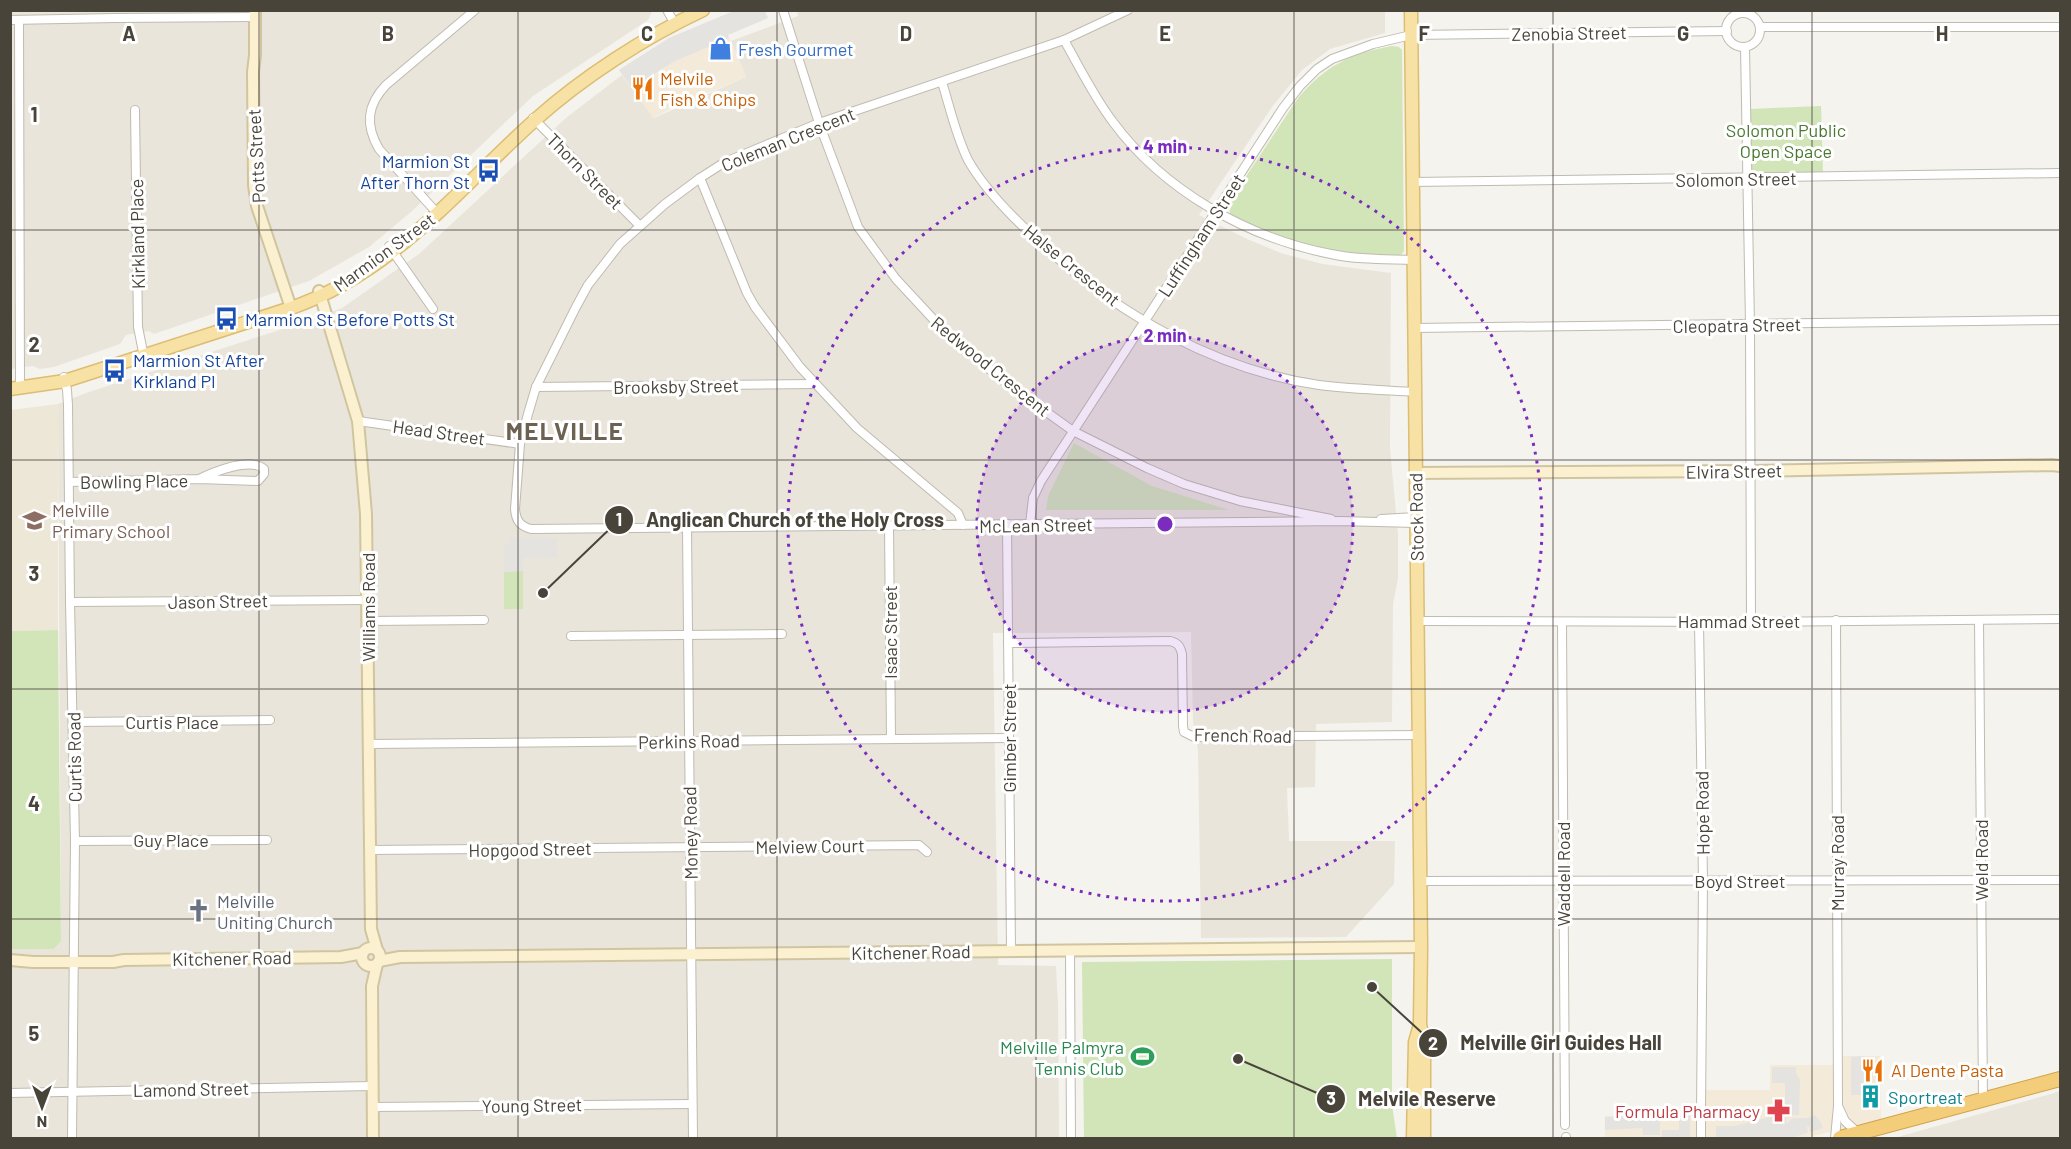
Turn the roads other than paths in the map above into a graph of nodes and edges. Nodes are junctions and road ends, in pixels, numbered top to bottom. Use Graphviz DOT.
graph roads {
  1 [pos="475,10"];
  2 [pos="689,10"];
  3 [pos="703,10"];
  4 [pos="783,10"];
  5 [pos="1128,10"];
  6 [pos="1411,10"];
  7 [pos="1742,12"];
  8 [pos="115,14"];
  9 [pos="253,14"];
  10 [pos="671,18"];
  11 [pos="15,20"];
  12 [pos="1760,27"];
  13 [pos="2061,27"];
  14 [pos="1727,31"];
  15 [pos="1411,35"];
  16 [pos="1064,40"];
  17 [pos="1745,47"];
  18 [pos="942,82"];
  19 [pos="135,110"];
  20 [pos="533,118"];
  21 [pos="819,123"];
  22 [pos="2061,173"];
  23 [pos="700,178"];
  24 [pos="1746,179"];
  25 [pos="1412,182"];
  26 [pos="435,211"];
  27 [pos="1216,212"];
  28 [pos="640,226"];
  29 [pos="391,248"];
  30 [pos="1413,260"];
  31 [pos="320,294"];
  32 [pos="290,305"];
  33 [pos="433,309"];
  34 [pos="2061,320"];
  35 [pos="1145,321"];
  36 [pos="1750,325"];
  37 [pos="1414,328"];
  38 [pos="143,354"];
  39 [pos="64,379"];
  40 [pos="815,384"];
  41 [pos="15,385"];
  42 [pos="536,387"];
  43 [pos="1414,392"];
  44 [pos="358,421"];
  45 [pos="1073,430"];
  46 [pos="520,444"];
  47 [pos="2058,464"];
  48 [pos="1751,471"];
  49 [pos="1415,473"];
  50 [pos="200,479"];
  51 [pos="69,482"];
  52 [pos="1416,520"];
  53 [pos="1340,521"];
  54 [pos="520,524"];
  55 [pos="1030,524"];
  56 [pos="963,525"];
  57 [pos="1007,525"];
  58 [pos="889,526"];
  59 [pos="687,528"];
  60 [pos="367,600"];
  61 [pos="70,602"];
  62 [pos="2061,619"];
  63 [pos="484,620"];
  64 [pos="1836,620"];
  65 [pos="1979,620"];
  66 [pos="368,621"];
  67 [pos="1417,621"];
  68 [pos="1562,622"];
  69 [pos="1699,622"];
  70 [pos="1751,622"];
  71 [pos="782,634"];
  72 [pos="688,635"];
  73 [pos="571,636"];
  74 [pos="1008,643"];
  75 [pos="270,720"];
  76 [pos="74,722"];
  77 [pos="1419,735"];
  78 [pos="1009,738"];
  79 [pos="891,739"];
  80 [pos="689,741"];
  81 [pos="369,744"];
  82 [pos="267,840"];
  83 [pos="75,841"];
  84 [pos="690,848"];
  85 [pos="370,850"];
  86 [pos="927,852"];
  87 [pos="1837,880"];
  88 [pos="1981,880"];
  89 [pos="2061,880"];
  90 [pos="1420,881"];
  91 [pos="1703,881"];
  92 [pos="1563,882"];
  93 [pos="1421,947"];
  94 [pos="1011,951"];
  95 [pos="1070,951"];
  96 [pos="691,954"];
  97 [pos="371,957"];
  98 [pos="73,959"];
  99 [pos="15,960"];
  100 [pos="1420,1024"];
  101 [pos="2061,1079"];
  102 [pos="372,1086"];
  103 [pos="73,1091"];
  104 [pos="10,1093"];
  105 [pos="1983,1100"];
  106 [pos="692,1104"];
  107 [pos="373,1107"];
  108 [pos="1838,1107"];
  109 [pos="1565,1125"];
  110 [pos="1858,1134"];
  111 [pos="72,1138"];
  112 [pos="373,1138"];
  113 [pos="693,1138"];
  114 [pos="1071,1138"];
  115 [pos="1413,1138"];
  116 [pos="1424,1138"];
  117 [pos="1701,1138"];
  118 [pos="1840,1138"];
  1 -- 26 [label="street"];
  2 -- 10 [label="main road, Marmion Street"];
  3 -- 10 [label="main road, Marmion Street"];
  4 -- 21 [label="street, Redwood Crescent"];
  5 -- 16 [label="street, Coleman Crescent"];
  6 -- 15 [label="main road, Stock Road"];
  7 -- 12 [label="street"];
  7 -- 14 [label="street"];
  8 -- 9 [label="street"];
  8 -- 11 [label="street"];
  9 -- 32 [label="street, Potts Street"];
  10 -- 20 [label="main road, Marmion Street"];
  11 -- 41 [label="street"];
  12 -- 13 [label="street"];
  12 -- 17 [label="street"];
  14 -- 15 [label="street, Zenobia Street"];
  14 -- 17 [label="street"];
  15 -- 25 [label="main road, Stock Road"];
  15 -- 27 [label="street, Luffingham Street"];
  16 -- 18 [label="street, Coleman Crescent"];
  16 -- 27 [label="street"];
  17 -- 24 [label="street"];
  18 -- 21 [label="street, Coleman Crescent"];
  18 -- 35 [label="street, Halse Crescent"];
  19 -- 38 [label="street, Kirkland Place"];
  20 -- 26 [label="main road, Marmion Street"];
  20 -- 28 [label="street, Thorn Street"];
  21 -- 23 [label="street, Coleman Crescent"];
  21 -- 45 [label="street, Redwood Crescent"];
  22 -- 24 [label="street, Solomon Street"];
  23 -- 28 [label="street, Coleman Crescent"];
  23 -- 40 [label="street"];
  24 -- 25 [label="street, Solomon Street"];
  24 -- 36 [label="street"];
  25 -- 30 [label="main road, Stock Road"];
  26 -- 29 [label="main road, Marmion Street"];
  27 -- 30 [label="street"];
  27 -- 35 [label="street, Luffingham Street"];
  28 -- 42 [label="street, Coleman Crescent"];
  29 -- 31 [label="main road, Marmion Street"];
  29 -- 33 [label="street"];
  30 -- 37 [label="main road, Stock Road"];
  31 -- 32 [label="main road, Marmion Street"];
  31 -- 44 [label="street, Williams Road"];
  32 -- 38 [label="main road, Marmion Street"];
  34 -- 36 [label="street, Cleopatra Street"];
  35 -- 43 [label="street, Halse Crescent"];
  35 -- 45 [label="street, Luffingham Street"];
  36 -- 37 [label="street, Cleopatra Street"];
  36 -- 48 [label="street"];
  37 -- 43 [label="main road, Stock Road"];
  38 -- 39 [label="main road, Marmion Street"];
  39 -- 41 [label="main road, Marmion Street"];
  39 -- 51 [label="street, Curtis Road"];
  40 -- 42 [label="street, Brooksby Street"];
  40 -- 56 [label="street"];
  42 -- 46 [label="street, Coleman Crescent"];
  43 -- 49 [label="main road, Stock Road"];
  44 -- 46 [label="street, Head Street"];
  44 -- 60 [label="street, Williams Road"];
  45 -- 53 [label="street, Redwood Crescent"];
  45 -- 55 [label="street, Luffingham Street"];
  46 -- 54 [label="street, Coleman Crescent"];
  47 -- 48 [label="street, Elvira Street"];
  48 -- 49 [label="street, Elvira Street"];
  48 -- 70 [label="street"];
  49 -- 52 [label="main road, Stock Road"];
  50 -- 50 [label="street, Bowling Place"];
  50 -- 51 [label="street, Bowling Place"];
  51 -- 61 [label="street, Curtis Road"];
  52 -- 53 [label="street, McLean Street"];
  52 -- 67 [label="main road, Stock Road"];
  53 -- 55 [label="street, McLean Street"];
  54 -- 59 [label="street, McLean Street"];
  55 -- 57 [label="street, McLean Street"];
  56 -- 57 [label="street, McLean Street"];
  56 -- 58 [label="street, McLean Street"];
  57 -- 74 [label="street, Gimber Street"];
  58 -- 59 [label="street, McLean Street"];
  58 -- 79 [label="street, Isaac Street"];
  59 -- 72 [label="street, Money Road"];
  60 -- 61 [label="street, Jason Street"];
  60 -- 66 [label="street, Williams Road"];
  61 -- 76 [label="street, Curtis Road"];
  62 -- 65 [label="street, Hammad Street"];
  63 -- 66 [label="street"];
  64 -- 65 [label="street, Hammad Street"];
  64 -- 70 [label="street, Hammad Street"];
  64 -- 87 [label="street, Murray Road"];
  65 -- 88 [label="street, Weld Road"];
  66 -- 81 [label="street, Williams Road"];
  67 -- 68 [label="street, Hammad Street"];
  67 -- 77 [label="main road, Stock Road"];
  68 -- 69 [label="street, Hammad Street"];
  68 -- 92 [label="street, Waddell Road"];
  69 -- 70 [label="street, Hammad Street"];
  69 -- 91 [label="street, Hope Road"];
  71 -- 72 [label="street"];
  72 -- 73 [label="street"];
  72 -- 80 [label="street, Money Road"];
  74 -- 77 [label="street, French Road"];
  74 -- 78 [label="street, Gimber Street"];
  75 -- 76 [label="street, Curtis Place"];
  76 -- 83 [label="street, Curtis Road"];
  77 -- 90 [label="main road, Stock Road"];
  78 -- 79 [label="street, Perkins Road"];
  78 -- 94 [label="street, Gimber Street"];
  79 -- 80 [label="street, Perkins Road"];
  80 -- 81 [label="street, Perkins Road"];
  80 -- 84 [label="street, Money Road"];
  81 -- 85 [label="street, Williams Road"];
  82 -- 83 [label="street, Guy Place"];
  83 -- 98 [label="street, Curtis Road"];
  84 -- 85 [label="street, Hopgood Street"];
  84 -- 86 [label="street, Melview Court"];
  84 -- 96 [label="street, Money Road"];
  85 -- 97 [label="street, Williams Road"];
  87 -- 88 [label="street, Boyd Street"];
  87 -- 91 [label="street, Boyd Street"];
  87 -- 108 [label="street, Murray Road"];
  88 -- 89 [label="street, Boyd Street"];
  88 -- 105 [label="street, Weld Road"];
  90 -- 92 [label="street, Boyd Street"];
  90 -- 93 [label="main road, Stock Road"];
  91 -- 92 [label="street, Boyd Street"];
  91 -- 117 [label="street, Hope Road"];
  92 -- 109 [label="street, Waddell Road"];
  93 -- 95 [label="street, Kitchener Road"];
  93 -- 100 [label="main road, Stock Road"];
  94 -- 95 [label="street, Kitchener Road"];
  94 -- 96 [label="street, Kitchener Road"];
  95 -- 114 [label="street"];
  96 -- 97 [label="street, Kitchener Road"];
  96 -- 106 [label="street, Money Road"];
  97 -- 98 [label="street, Kitchener Road"];
  97 -- 102 [label="street"];
  98 -- 99 [label="street, Kitchener Road"];
  98 -- 103 [label="street, Curtis Road"];
  100 -- 115 [label="main road, Stock Road"];
  100 -- 116 [label="main road, Stock Road"];
  101 -- 105 [label="highway"];
  102 -- 103 [label="street, Lamond Street"];
  102 -- 107 [label="street"];
  103 -- 104 [label="street, Lamond Street"];
  103 -- 111 [label="street, Curtis Road"];
  105 -- 110 [label="highway"];
  106 -- 107 [label="street, Young Street"];
  106 -- 113 [label="street, Money Road"];
  107 -- 112 [label="street"];
  108 -- 110 [label="street"];
  108 -- 118 [label="street, Murray Road"];
  110 -- 118 [label="highway"];
}
